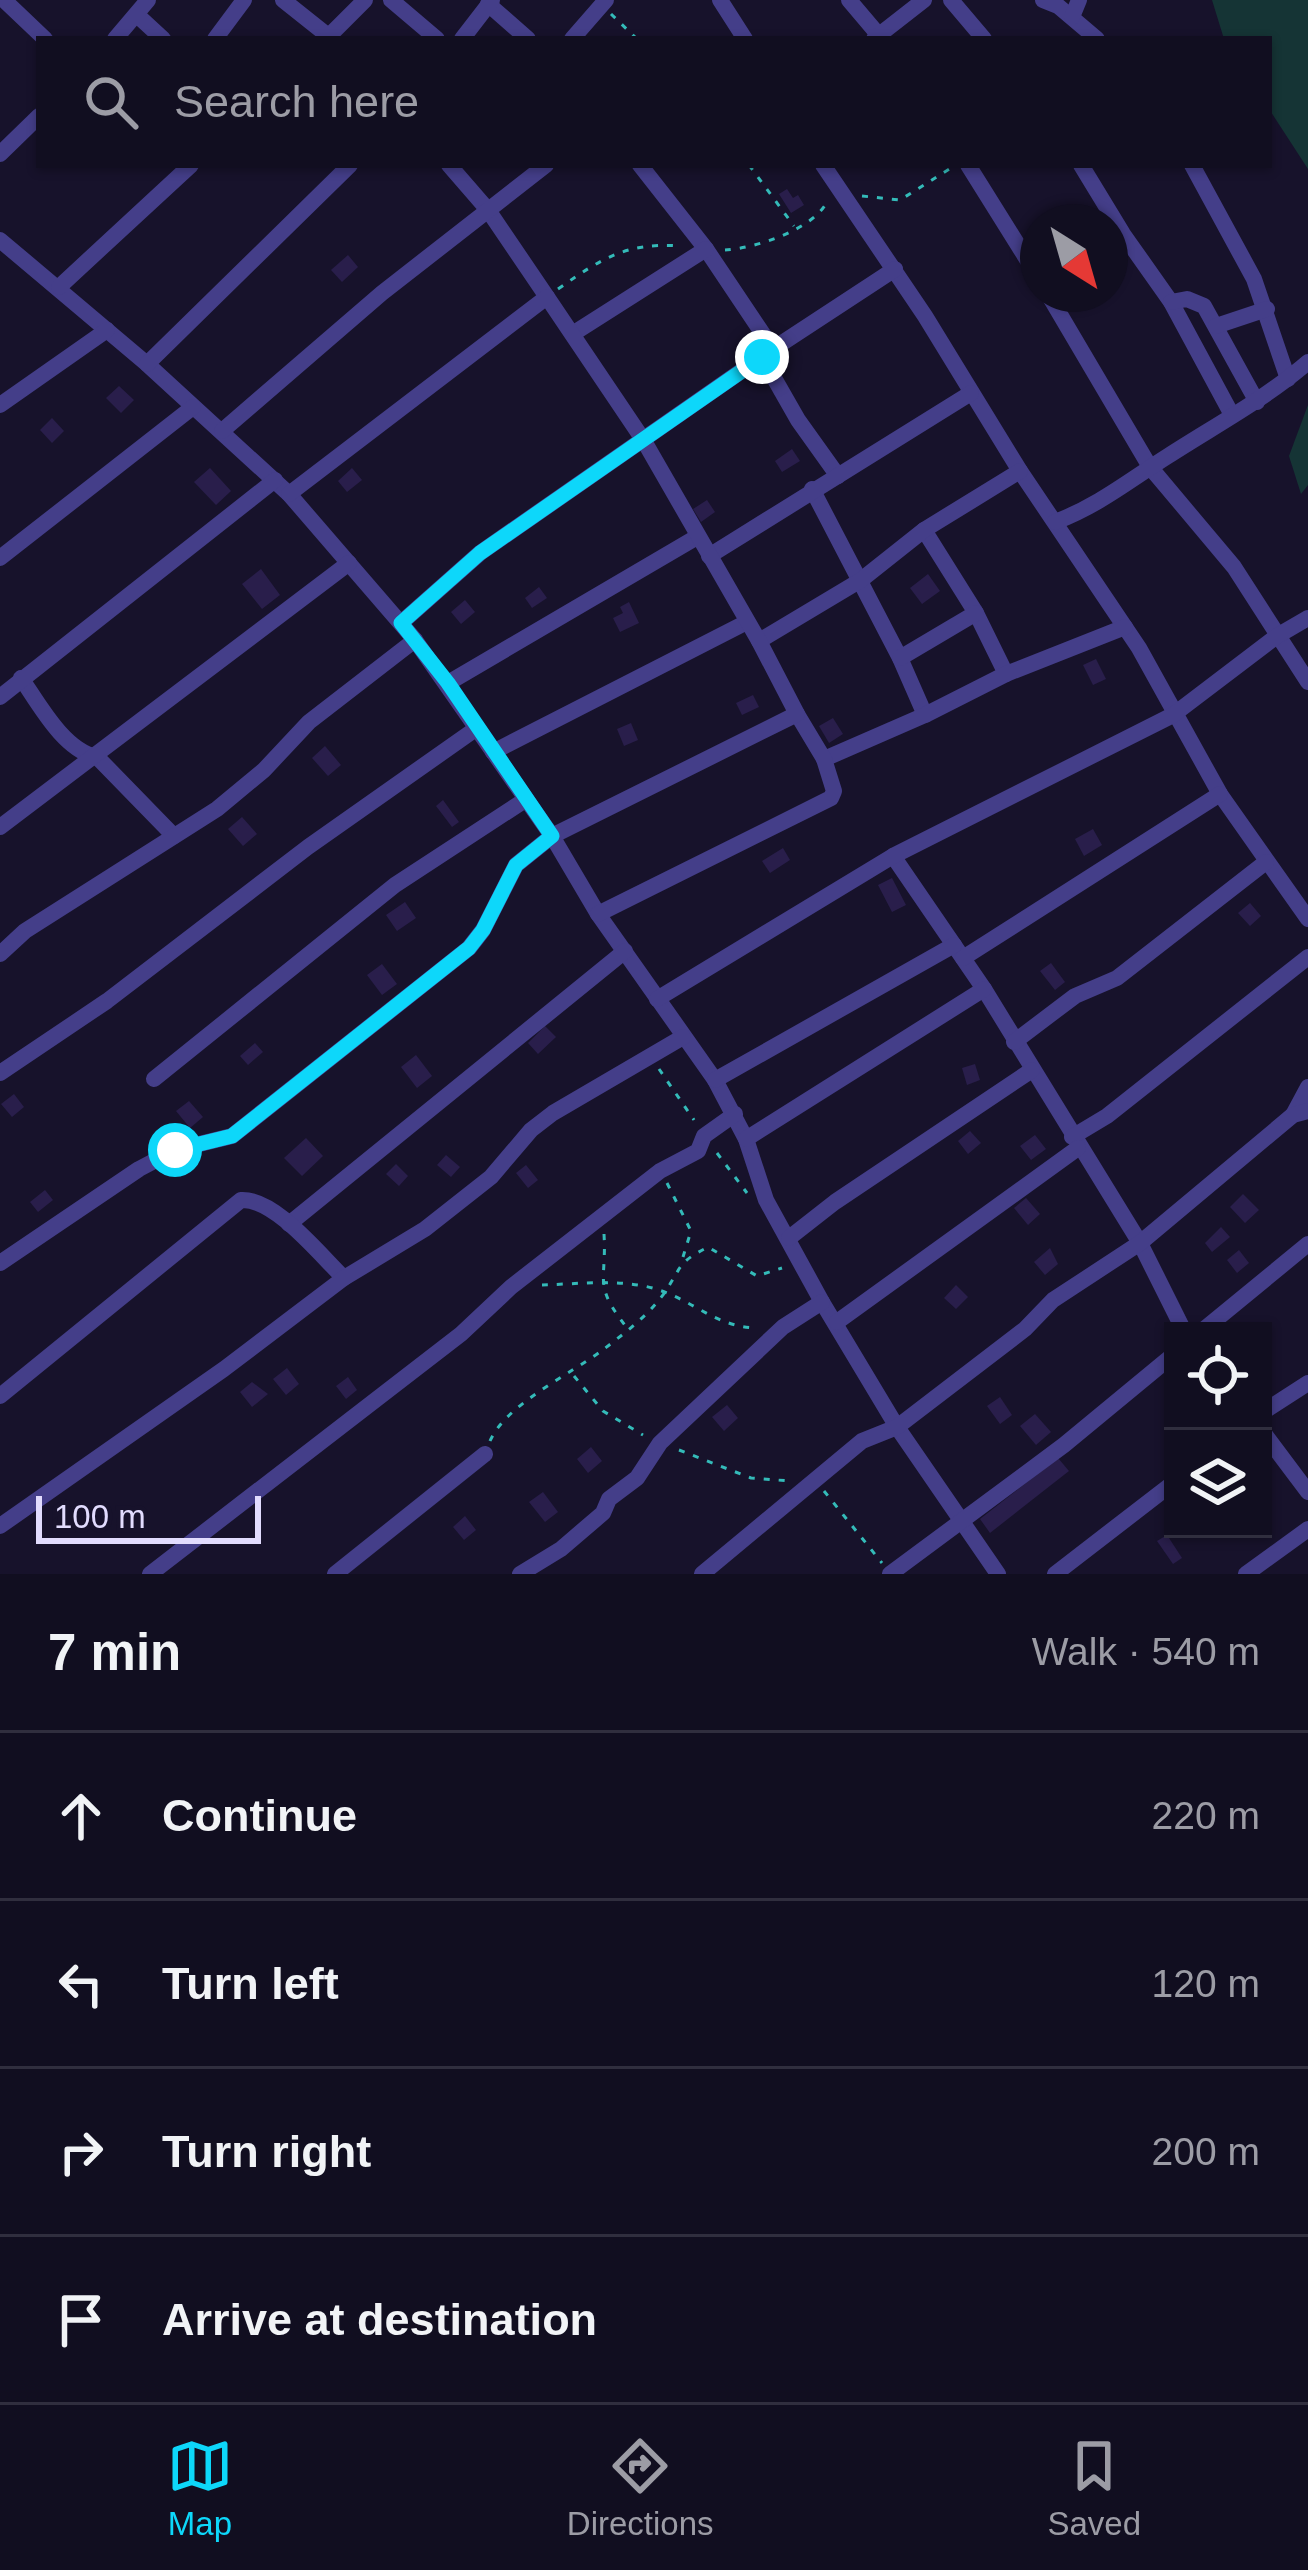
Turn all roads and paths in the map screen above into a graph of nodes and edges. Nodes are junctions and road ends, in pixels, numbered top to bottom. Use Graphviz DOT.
graph roads {
  1 [pos="244,0"];
  2 [pos="284,0"];
  3 [pos="365,0"];
  4 [pos="391,0"];
  5 [pos="720,0"];
  6 [pos="849,0"];
  7 [pos="924,0"];
  8 [pos="950,0"];
  9 [pos="1043,0"];
  10 [pos="490,2"];
  11 [pos="602,2"];
  12 [pos="142,5"];
  13 [pos="1075,8"];
  14 [pos="5,9"];
  15 [pos="41,36"];
  16 [pos="118,36"];
  17 [pos="161,36"];
  18 [pos="216,36"];
  19 [pos="327,36"];
  20 [pos="331,36"];
  21 [pos="433,36"];
  22 [pos="464,36"];
  23 [pos="525,36"];
  24 [pos="574,36"];
  25 [pos="634,36"];
  26 [pos="743,36"];
  27 [pos="876,36"];
  28 [pos="880,36"];
  29 [pos="981,36"];
  30 [pos="1095,36"];
  31 [pos="36,119"];
  32 [pos="0,154"];
  33 [pos="188,168"];
  34 [pos="347,168"];
  35 [pos="542,168"];
  36 [pos="642,168"];
  37 [pos="750,168"];
  38 [pos="826,168"];
  39 [pos="951,168"];
  40 [pos="970,168"];
  41 [pos="1083,168"];
  42 [pos="1194,168"];
  43 [pos="468,173"];
  44 [pos="842,194"];
  45 [pos="488,210"];
  46 [pos="795,227"];
  47 [pos="0,240"];
  48 [pos="706,249"];
  49 [pos="1020,249"];
  50 [pos="895,269"];
  51 [pos="59,287"];
  52 [pos="547,297"];
  53 [pos="1171,302"];
  54 [pos="1267,309"];
  55 [pos="1059,312"];
  56 [pos="1216,326"];
  57 [pos="107,330"];
  58 [pos="574,333"];
  59 [pos="768,353"];
  60 [pos="1308,362"];
  61 [pos="147,364"];
  62 [pos="1288,379"];
  63 [pos="971,393"];
  64 [pos="4,396"];
  65 [pos="1257,402"];
  66 [pos="193,407"];
  67 [pos="1232,415"];
  68 [pos="222,431"];
  69 [pos="644,441"];
  70 [pos="1150,467"];
  71 [pos="1020,471"];
  72 [pos="838,476"];
  73 [pos="275,480"];
  74 [pos="812,489"];
  75 [pos="289,494"];
  76 [pos="1055,522"];
  77 [pos="924,530"];
  78 [pos="697,537"];
  79 [pos="709,556"];
  80 [pos="0,558"];
  81 [pos="349,563"];
  82 [pos="861,580"];
  83 [pos="976,613"];
  84 [pos="1308,618"];
  85 [pos="747,622"];
  86 [pos="401,623"];
  87 [pos="1125,627"];
  88 [pos="1277,636"];
  89 [pos="415,640"];
  90 [pos="760,640"];
  91 [pos="900,658"];
  92 [pos="1006,674"];
  93 [pos="21,677"];
  94 [pos="1308,682"];
  95 [pos="448,683"];
  96 [pos="0,697"];
  97 [pos="797,714"];
  98 [pos="925,716"];
  99 [pos="1173,716"];
  100 [pos="477,728"];
  101 [pos="493,752"];
  102 [pos="98,757"];
  103 [pos="824,759"];
  104 [pos="1220,794"];
  105 [pos="525,800"];
  106 [pos="1,824"];
  107 [pos="174,836"];
  108 [pos="552,836"];
  109 [pos="893,856"];
  110 [pos="1266,862"];
  111 [pos="1300,892"];
  112 [pos="598,914"];
  113 [pos="1308,920"];
  114 [pos="625,951"];
  115 [pos="958,952"];
  116 [pos="0,954"];
  117 [pos="1308,957"];
  118 [pos="984,988"];
  119 [pos="657,999"];
  120 [pos="683,1037"];
  121 [pos="1014,1042"];
  122 [pos="651,1057"];
  123 [pos="1032,1070"];
  124 [pos="0,1073"];
  125 [pos="154,1079"];
  126 [pos="715,1080"];
  127 [pos="1308,1088"];
  128 [pos="1300,1113"];
  129 [pos="735,1114"];
  130 [pos="704,1136"];
  131 [pos="746,1139"];
  132 [pos="1075,1143"];
  133 [pos="660,1171"];
  134 [pos="751,1198"];
  135 [pos="594,1223"];
  136 [pos="289,1224"];
  137 [pos="789,1238"];
  138 [pos="1140,1243"];
  139 [pos="1308,1244"];
  140 [pos="798,1258"];
  141 [pos="682,1261"];
  142 [pos="0,1263"];
  143 [pos="344,1278"];
  144 [pos="600,1281"];
  145 [pos="511,1287"];
  146 [pos="665,1291"];
  147 [pos="823,1302"];
  148 [pos="837,1322"];
  149 [pos="1180,1322"];
  150 [pos="1213,1322"];
  151 [pos="783,1327"];
  152 [pos="628,1330"];
  153 [pos="1164,1362"];
  154 [pos="572,1373"];
  155 [pos="1308,1383"];
  156 [pos="0,1396"];
  157 [pos="1272,1406"];
  158 [pos="897,1427"];
  159 [pos="660,1443"];
  160 [pos="1272,1444"];
  161 [pos="485,1454"];
  162 [pos="815,1480"];
  163 [pos="1164,1490"];
  164 [pos="1308,1492"];
  165 [pos="963,1521"];
  166 [pos="0,1526"];
  167 [pos="1308,1529"];
  168 [pos="150,1574"];
  169 [pos="335,1574"];
  170 [pos="520,1574"];
  171 [pos="702,1574"];
  172 [pos="891,1574"];
  173 [pos="998,1574"];
  174 [pos="1055,1574"];
  175 [pos="1246,1574"];
  1 -- 18 [label="street"];
  2 -- 19 [label="street"];
  3 -- 20 [label="street"];
  4 -- 21 [label="street"];
  5 -- 26 [label="street"];
  6 -- 27 [label="street"];
  7 -- 28 [label="street"];
  8 -- 29 [label="street"];
  9 -- 13 [label="street"];
  10 -- 22 [label="street"];
  10 -- 23 [label="street"];
  11 -- 24 [label="street"];
  11 -- 25 [label="path"];
  12 -- 16 [label="street"];
  12 -- 17 [label="street"];
  13 -- 30 [label="street"];
  14 -- 15 [label="street"];
  31 -- 32 [label="street"];
  33 -- 51 [label="street"];
  34 -- 61 [label="street"];
  35 -- 45 [label="street"];
  36 -- 48 [label="street"];
  37 -- 46 [label="path"];
  38 -- 44 [label="street"];
  39 -- 44 [label="path"];
  40 -- 49 [label="street"];
  41 -- 53 [label="street"];
  42 -- 54 [label="street"];
  43 -- 45 [label="street"];
  44 -- 50 [label="street"];
  45 -- 52 [label="street"];
  45 -- 68 [label="street"];
  47 -- 51 [label="street"];
  48 -- 58 [label="street"];
  48 -- 59 [label="street"];
  50 -- 59 [label="street"];
  50 -- 63 [label="street"];
  51 -- 57 [label="street"];
  52 -- 58 [label="street"];
  52 -- 75 [label="street"];
  53 -- 56 [label="street"];
  53 -- 67 [label="street"];
  54 -- 56 [label="street"];
  54 -- 62 [label="street"];
  55 -- 70 [label="street"];
  56 -- 65 [label="street"];
  57 -- 61 [label="street"];
  57 -- 64 [label="street"];
  58 -- 69 [label="street"];
  59 -- 69 [label="street"];
  59 -- 72 [label="street"];
  60 -- 62 [label="street"];
  61 -- 66 [label="street"];
  62 -- 65 [label="street"];
  63 -- 71 [label="street"];
  63 -- 72 [label="street"];
  65 -- 67 [label="street"];
  66 -- 68 [label="street"];
  66 -- 80 [label="street"];
  67 -- 70 [label="street"];
  68 -- 73 [label="street"];
  69 -- 78 [label="street"];
  69 -- 86 [label="street"];
  70 -- 76 [label="street"];
  70 -- 88 [label="street"];
  71 -- 76 [label="street"];
  71 -- 77 [label="street"];
  72 -- 74 [label="street"];
  73 -- 75 [label="street"];
  73 -- 93 [label="street"];
  74 -- 79 [label="street"];
  74 -- 82 [label="street"];
  75 -- 81 [label="street"];
  76 -- 87 [label="street"];
  77 -- 82 [label="street"];
  77 -- 83 [label="street"];
  78 -- 79 [label="street"];
  78 -- 95 [label="street"];
  79 -- 85 [label="street"];
  81 -- 86 [label="street"];
  81 -- 102 [label="street"];
  82 -- 90 [label="street"];
  82 -- 91 [label="street"];
  83 -- 91 [label="street"];
  83 -- 92 [label="street"];
  84 -- 88 [label="street"];
  85 -- 90 [label="street"];
  85 -- 101 [label="street"];
  86 -- 89 [label="street"];
  87 -- 92 [label="street"];
  87 -- 99 [label="street"];
  88 -- 94 [label="street"];
  88 -- 99 [label="street"];
  89 -- 95 [label="street"];
  89 -- 107 [label="street"];
  90 -- 97 [label="street"];
  91 -- 98 [label="street"];
  92 -- 98 [label="street"];
  93 -- 96 [label="street"];
  93 -- 102 [label="street"];
  95 -- 100 [label="street"];
  97 -- 103 [label="street"];
  97 -- 108 [label="street"];
  98 -- 103 [label="street"];
  99 -- 104 [label="street"];
  99 -- 109 [label="street"];
  100 -- 101 [label="street"];
  100 -- 124 [label="street"];
  101 -- 105 [label="street"];
  102 -- 106 [label="street"];
  102 -- 107 [label="street"];
  103 -- 112 [label="street"];
  104 -- 110 [label="street"];
  104 -- 115 [label="street"];
  105 -- 108 [label="street"];
  105 -- 125 [label="street"];
  107 -- 116 [label="street"];
  108 -- 112 [label="street"];
  108 -- 142 [label="street"];
  109 -- 115 [label="street"];
  109 -- 119 [label="street"];
  110 -- 111 [label="street"];
  110 -- 121 [label="street"];
  111 -- 113 [label="street"];
  112 -- 114 [label="street"];
  114 -- 119 [label="street"];
  114 -- 136 [label="street"];
  115 -- 118 [label="street"];
  115 -- 126 [label="street"];
  117 -- 132 [label="street"];
  118 -- 121 [label="street"];
  118 -- 131 [label="street"];
  119 -- 120 [label="street"];
  120 -- 122 [label="street"];
  120 -- 126 [label="street"];
  121 -- 123 [label="street"];
  122 -- 130 [label="path"];
  122 -- 143 [label="street"];
  123 -- 132 [label="street"];
  123 -- 137 [label="street"];
  126 -- 129 [label="street"];
  127 -- 128 [label="street"];
  128 -- 138 [label="street"];
  129 -- 130 [label="street"];
  129 -- 131 [label="street"];
  130 -- 133 [label="street"];
  130 -- 134 [label="path"];
  131 -- 137 [label="street"];
  132 -- 138 [label="street"];
  132 -- 148 [label="street"];
  133 -- 135 [label="street"];
  133 -- 141 [label="path"];
  135 -- 144 [label="path"];
  135 -- 145 [label="street"];
  136 -- 143 [label="street"];
  136 -- 156 [label="street"];
  137 -- 140 [label="street"];
  138 -- 149 [label="street"];
  138 -- 158 [label="street"];
  139 -- 150 [label="street"];
  140 -- 141 [label="path"];
  140 -- 147 [label="street"];
  141 -- 146 [label="path"];
  143 -- 166 [label="street"];
  144 -- 145 [label="path"];
  144 -- 146 [label="path"];
  144 -- 152 [label="path"];
  145 -- 168 [label="street"];
  146 -- 151 [label="path"];
  146 -- 152 [label="path"];
  147 -- 148 [label="street"];
  147 -- 151 [label="street"];
  148 -- 158 [label="street"];
  151 -- 159 [label="street"];
  152 -- 154 [label="path"];
  153 -- 165 [label="street"];
  154 -- 159 [label="path"];
  154 -- 161 [label="path"];
  155 -- 157 [label="street"];
  158 -- 162 [label="street"];
  158 -- 165 [label="street"];
  159 -- 162 [label="path"];
  159 -- 170 [label="street"];
  160 -- 164 [label="street"];
  161 -- 169 [label="street"];
  162 -- 171 [label="street"];
  162 -- 172 [label="path"];
  163 -- 174 [label="street"];
  165 -- 172 [label="street"];
  165 -- 173 [label="street"];
  167 -- 175 [label="street"];
}
